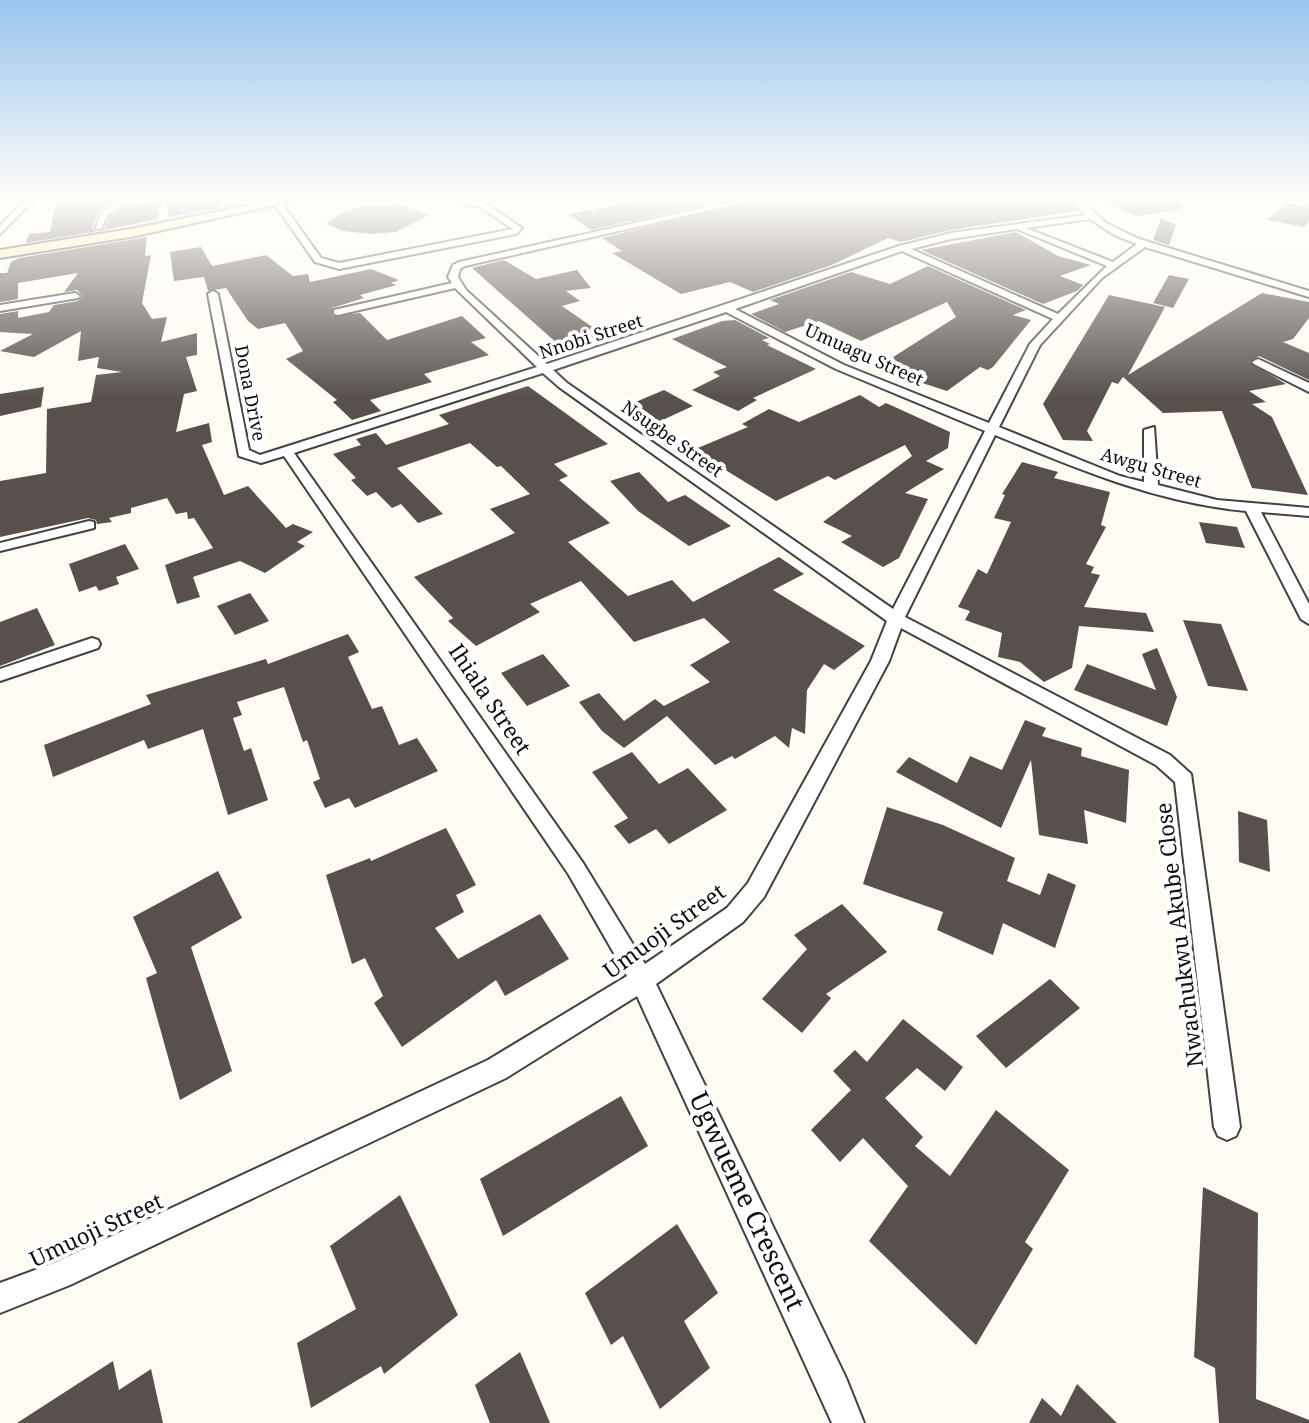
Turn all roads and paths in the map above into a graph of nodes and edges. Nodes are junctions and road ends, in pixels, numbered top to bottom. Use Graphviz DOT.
graph roads {
  1 [pos="460,265"];
  2 [pos="851,265"];
  3 [pos="941,265"];
  4 [pos="1112,265"];
  5 [pos="1222,265"];
  6 [pos="457,285"];
  7 [pos="213,294"];
  8 [pos="1309,294"];
  9 [pos="75,296"];
  10 [pos="0,308"];
  11 [pos="726,308"];
  12 [pos="338,312"];
  13 [pos="1057,317"];
  14 [pos="1258,362"];
  15 [pos="546,368"];
  16 [pos="1309,388"];
  17 [pos="990,429"];
  18 [pos="1150,430"];
  19 [pos="288,453"];
  20 [pos="1151,490"];
  21 [pos="1252,508"];
  22 [pos="1309,512"];
  23 [pos="89,525"];
  24 [pos="0,547"];
  25 [pos="896,619"];
  26 [pos="1309,619"];
  27 [pos="92,644"];
  28 [pos="0,675"];
  29 [pos="642,980"];
  30 [pos="1227,1127"];
  31 [pos="0,1298"];
  32 [pos="848,1423"];
  1 -- 6 [label="street"];
  2 -- 11 [label="street, Nnobi Street"];
  3 -- 13 [label="street"];
  4 -- 13 [label="street, Umuoji Street"];
  5 -- 8 [label="street"];
  6 -- 12 [label="street"];
  6 -- 15 [label="street, Nsugbe Street"];
  7 -- 19 [label="street, Dona Drive"];
  9 -- 10 [label="street"];
  11 -- 15 [label="street, Nnobi Street"];
  11 -- 17 [label="street, Umuagu Street"];
  13 -- 17 [label="street, Umuoji Street"];
  14 -- 16 [label="street"];
  15 -- 19 [label="street, Nnobi Street"];
  15 -- 25 [label="street, Nsugbe Street"];
  17 -- 20 [label="street, Awgu Street"];
  17 -- 25 [label="street, Umuoji Street"];
  18 -- 20 [label="street"];
  19 -- 29 [label="street, Ihiala Street"];
  20 -- 21 [label="street, Awgu Street"];
  21 -- 22 [label="street, Awgu Street"];
  21 -- 26 [label="street"];
  23 -- 24 [label="street"];
  25 -- 29 [label="street, Umuoji Street"];
  25 -- 30 [label="street, Nwachukwu Akube Close"];
  27 -- 28 [label="street"];
  29 -- 31 [label="street, Umuoji Street"];
  29 -- 32 [label="street, Ugwueme Crescent"];
}
